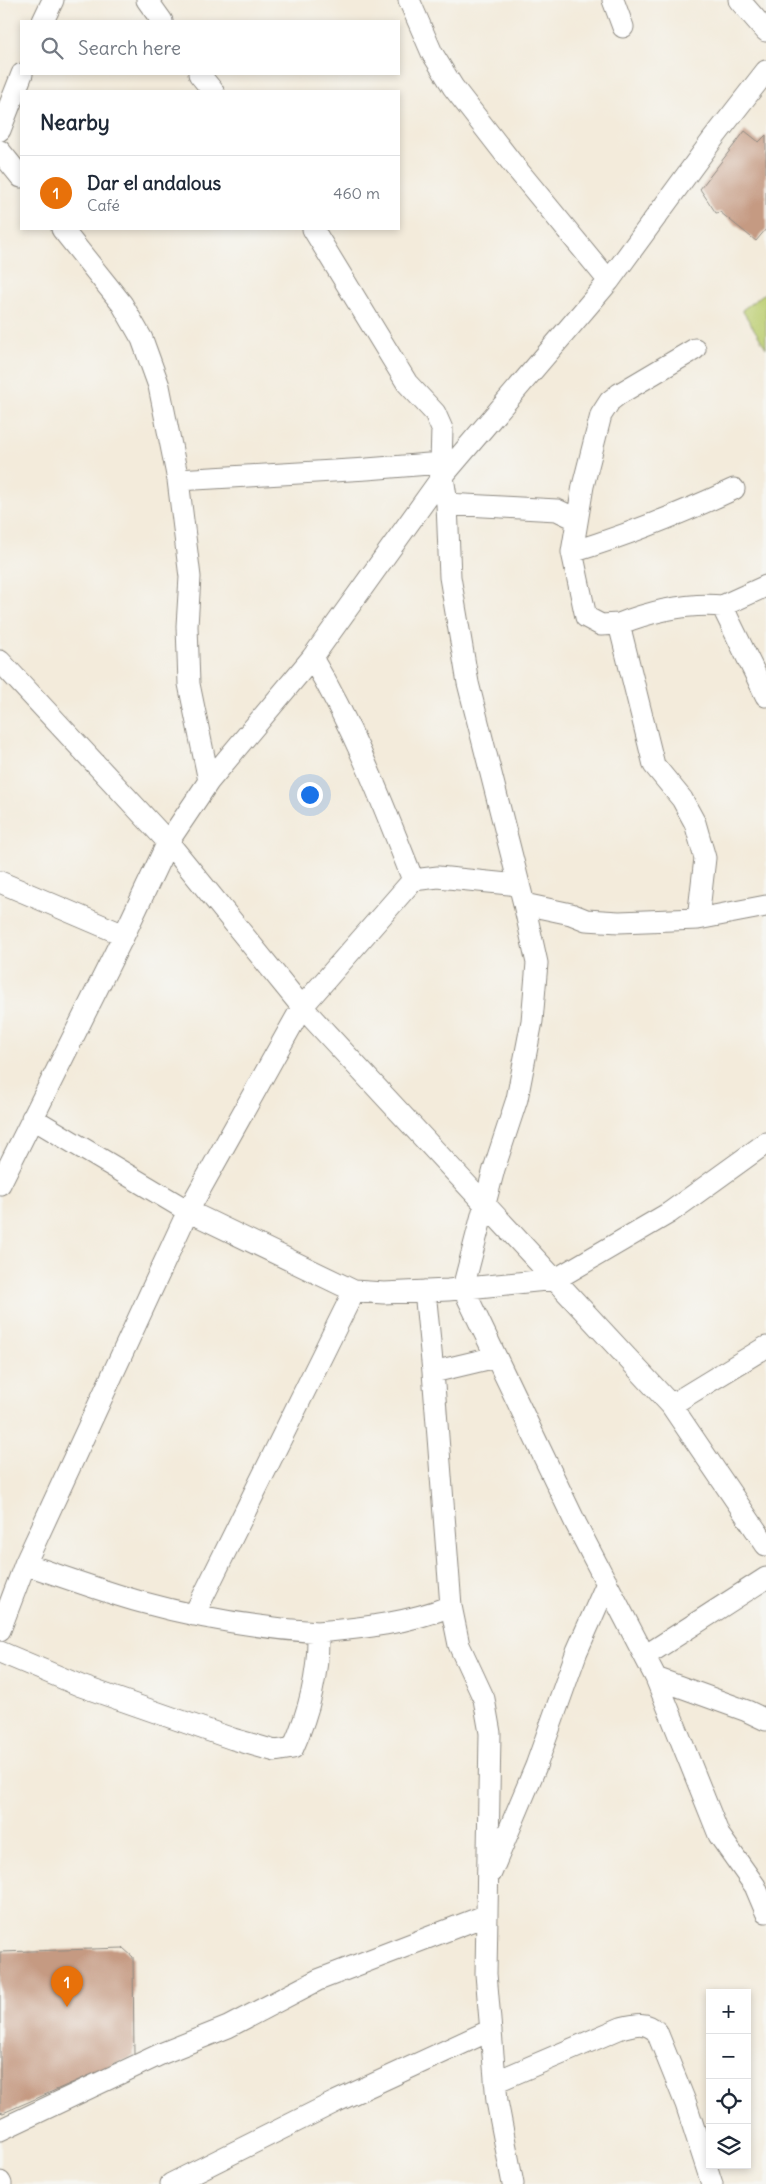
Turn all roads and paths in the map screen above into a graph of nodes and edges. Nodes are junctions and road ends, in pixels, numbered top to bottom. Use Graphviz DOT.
graph roads {
  1 [pos="53,0"];
  2 [pos="147,0"];
  3 [pos="409,0"];
  4 [pos="613,0"];
  5 [pos="739,0"];
  6 [pos="43,20"];
  7 [pos="161,20"];
  8 [pos="623,26"];
  9 [pos="766,31"];
  10 [pos="766,71"];
  11 [pos="22,75"];
  12 [pos="200,75"];
  13 [pos="212,90"];
  14 [pos="0,130"];
  15 [pos="0,151"];
  16 [pos="20,176"];
  17 [pos="63,230"];
  18 [pos="314,230"];
  19 [pos="609,281"];
  20 [pos="695,349"];
  21 [pos="441,470"];
  22 [pos="178,480"];
  23 [pos="734,490"];
  24 [pos="447,504"];
  25 [pos="576,519"];
  26 [pos="572,552"];
  27 [pos="766,586"];
  28 [pos="722,606"];
  29 [pos="619,624"];
  30 [pos="312,658"];
  31 [pos="0,661"];
  32 [pos="766,696"];
  33 [pos="209,781"];
  34 [pos="168,842"];
  35 [pos="413,880"];
  36 [pos="0,882"];
  37 [pos="521,895"];
  38 [pos="766,906"];
  39 [pos="698,919"];
  40 [pos="124,935"];
  41 [pos="302,1007"];
  42 [pos="32,1118"];
  43 [pos="9,1144"];
  44 [pos="765,1146"];
  45 [pos="0,1184"];
  46 [pos="486,1206"];
  47 [pos="188,1211"];
  48 [pos="556,1279"];
  49 [pos="463,1288"];
  50 [pos="354,1291"];
  51 [pos="425,1291"];
  52 [pos="766,1347"];
  53 [pos="496,1357"];
  54 [pos="433,1372"];
  55 [pos="671,1405"];
  56 [pos="766,1545"];
  57 [pos="25,1564"];
  58 [pos="766,1578"];
  59 [pos="607,1583"];
  60 [pos="451,1606"];
  61 [pos="194,1615"];
  62 [pos="0,1630"];
  63 [pos="318,1632"];
  64 [pos="0,1652"];
  65 [pos="645,1656"];
  66 [pos="656,1678"];
  67 [pos="766,1720"];
  68 [pos="487,1882"];
  69 [pos="766,1912"];
  70 [pos="487,1916"];
  71 [pos="491,2030"];
  72 [pos="495,2082"];
  73 [pos="0,2130"];
  74 [pos="171,2184"];
  75 [pos="513,2184"];
  76 [pos="712,2184"];
  1 -- 6 [label="street"];
  2 -- 7 [label="street"];
  3 -- 19 [label="street"];
  4 -- 8 [label="street"];
  5 -- 9 [label="street"];
  10 -- 19 [label="street"];
  11 -- 14 [label="street"];
  12 -- 13 [label="street"];
  15 -- 16 [label="street"];
  17 -- 22 [label="street"];
  18 -- 21 [label="street"];
  19 -- 21 [label="street"];
  20 -- 25 [label="street"];
  21 -- 22 [label="street"];
  21 -- 24 [label="street"];
  21 -- 30 [label="street"];
  22 -- 33 [label="street"];
  23 -- 26 [label="street"];
  24 -- 25 [label="street"];
  24 -- 37 [label="street"];
  25 -- 26 [label="street"];
  26 -- 29 [label="street"];
  27 -- 28 [label="street"];
  28 -- 29 [label="street"];
  28 -- 32 [label="street"];
  29 -- 39 [label="street"];
  30 -- 33 [label="street"];
  30 -- 35 [label="street"];
  31 -- 34 [label="street"];
  33 -- 34 [label="street"];
  34 -- 40 [label="street"];
  34 -- 41 [label="street"];
  35 -- 37 [label="street"];
  35 -- 41 [label="street"];
  36 -- 40 [label="street"];
  37 -- 39 [label="street"];
  37 -- 46 [label="street"];
  38 -- 39 [label="street"];
  40 -- 42 [label="street"];
  41 -- 46 [label="street"];
  41 -- 47 [label="street"];
  42 -- 43 [label="street"];
  42 -- 47 [label="street"];
  43 -- 45 [label="street"];
  44 -- 48 [label="street"];
  46 -- 48 [label="street"];
  46 -- 49 [label="street"];
  47 -- 50 [label="street"];
  47 -- 57 [label="street"];
  48 -- 49 [label="street"];
  48 -- 55 [label="street"];
  49 -- 51 [label="street"];
  49 -- 53 [label="street"];
  50 -- 51 [label="street"];
  50 -- 61 [label="street"];
  51 -- 54 [label="street"];
  52 -- 55 [label="street"];
  53 -- 54 [label="street"];
  53 -- 59 [label="street"];
  54 -- 60 [label="street"];
  55 -- 56 [label="street"];
  57 -- 61 [label="street"];
  57 -- 62 [label="street"];
  58 -- 65 [label="street"];
  59 -- 65 [label="street"];
  59 -- 68 [label="street"];
  60 -- 63 [label="street"];
  60 -- 68 [label="street"];
  61 -- 63 [label="street"];
  63 -- 64 [label="street"];
  65 -- 66 [label="street"];
  66 -- 67 [label="street"];
  66 -- 69 [label="street"];
  68 -- 70 [label="street"];
  70 -- 71 [label="street"];
  70 -- 73 [label="street"];
  71 -- 72 [label="street"];
  71 -- 74 [label="street"];
  72 -- 75 [label="street"];
  72 -- 76 [label="street"];
}
